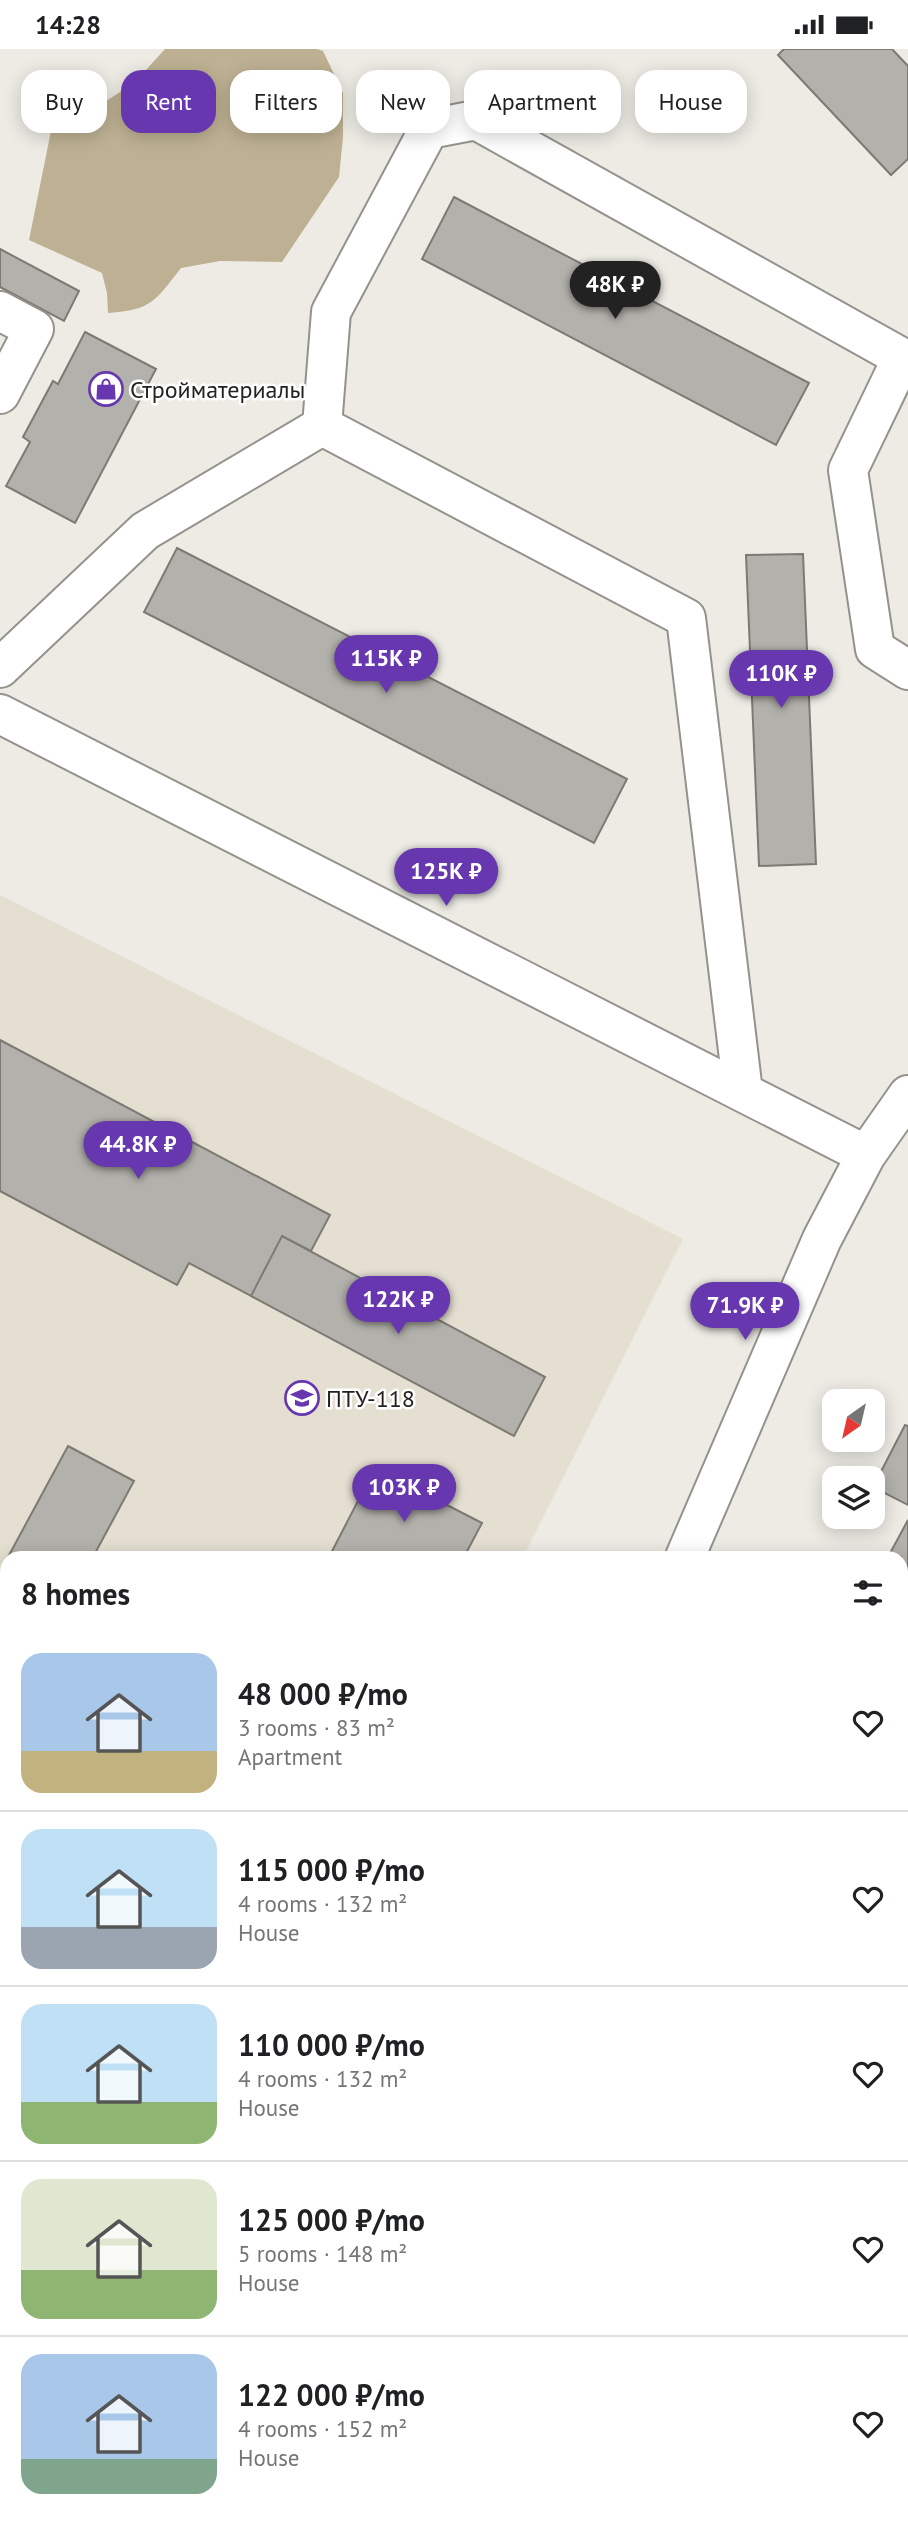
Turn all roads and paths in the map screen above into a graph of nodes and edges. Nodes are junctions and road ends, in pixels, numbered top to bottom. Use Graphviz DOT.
graph roads {
  1 [pos="0,311"];
  2 [pos="905,360"];
  3 [pos="0,394"];
  4 [pos="323,426"];
  5 [pos="0,668"];
  6 [pos="908,670"];
  7 [pos="0,714"];
  8 [pos="743,1093"];
  9 [pos="908,1095"];
  10 [pos="866,1155"];
  11 [pos="688,1551"];
  1 -- 3 [label="street"];
  2 -- 4 [label="street"];
  2 -- 6 [label="street"];
  4 -- 5 [label="street"];
  4 -- 8 [label="street"];
  7 -- 8 [label="street"];
  8 -- 10 [label="street"];
  9 -- 10 [label="street"];
  10 -- 11 [label="street"];
}
